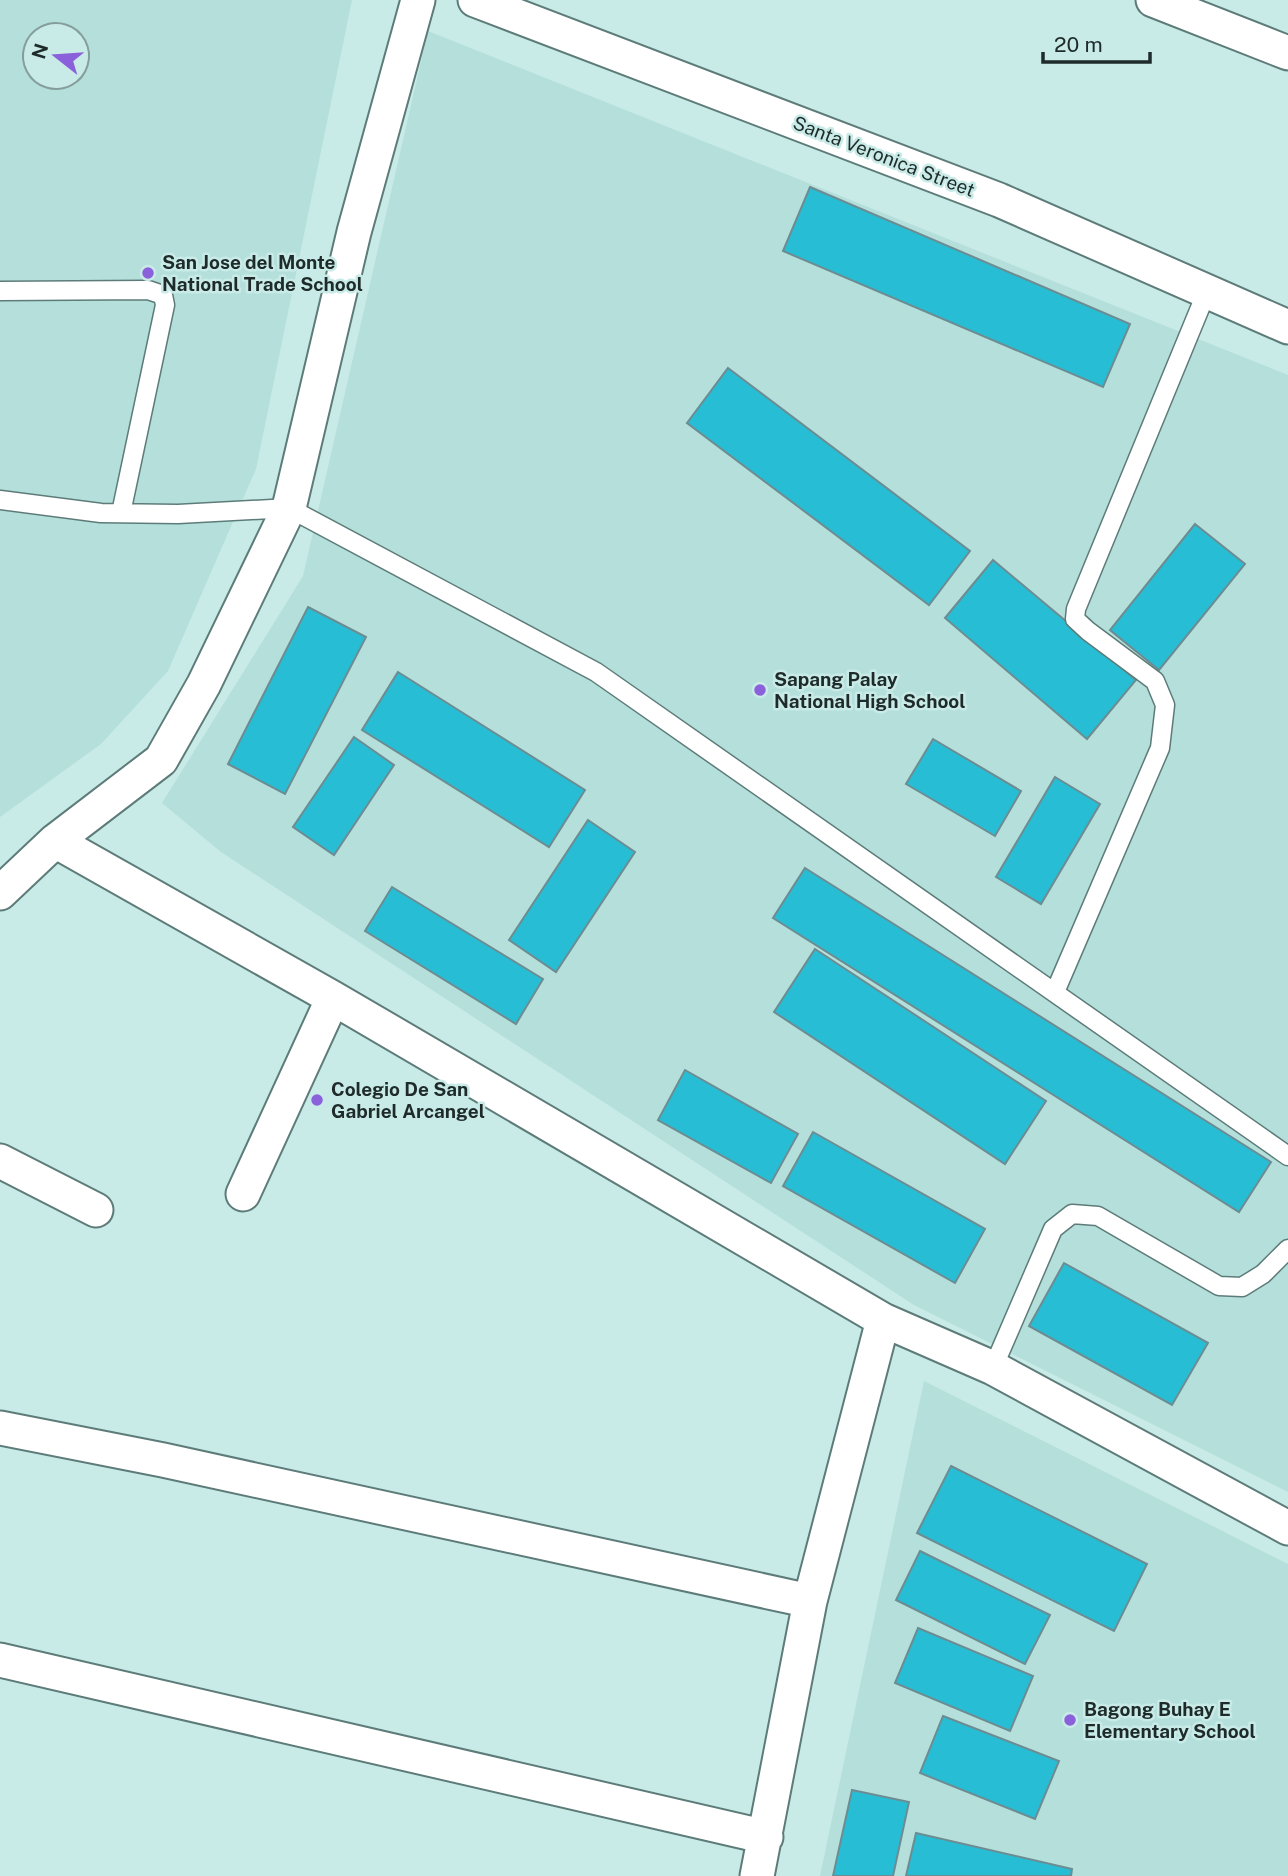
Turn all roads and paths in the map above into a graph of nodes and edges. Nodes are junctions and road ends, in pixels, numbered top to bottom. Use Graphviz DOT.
graph roads {
  1 [pos="418,0"];
  2 [pos="475,0"];
  3 [pos="1153,0"];
  4 [pos="1288,54"];
  5 [pos="0,291"];
  6 [pos="1207,291"];
  7 [pos="1288,327"];
  8 [pos="0,500"];
  9 [pos="289,508"];
  10 [pos="121,513"];
  11 [pos="55,841"];
  12 [pos="0,893"];
  13 [pos="1055,992"];
  14 [pos="333,998"];
  15 [pos="1288,1156"];
  16 [pos="0,1161"];
  17 [pos="243,1194"];
  18 [pos="96,1210"];
  19 [pos="1288,1249"];
  20 [pos="883,1320"];
  21 [pos="993,1368"];
  22 [pos="0,1428"];
  23 [pos="1288,1528"];
  24 [pos="810,1601"];
  25 [pos="0,1660"];
  26 [pos="766,1837"];
  27 [pos="757,1876"];
  1 -- 9 [label="street"];
  2 -- 6 [label="street, Santa Veronica Street"];
  3 -- 4 [label="street"];
  5 -- 10 [label="lane"];
  6 -- 7 [label="street, Santa Veronica Street"];
  6 -- 13 [label="lane"];
  8 -- 10 [label="lane"];
  9 -- 10 [label="lane"];
  9 -- 11 [label="street"];
  9 -- 13 [label="lane"];
  11 -- 12 [label="street"];
  11 -- 14 [label="street"];
  13 -- 15 [label="lane"];
  14 -- 17 [label="street"];
  14 -- 20 [label="street"];
  16 -- 18 [label="street"];
  19 -- 21 [label="lane"];
  20 -- 21 [label="street"];
  20 -- 24 [label="street"];
  21 -- 23 [label="street"];
  22 -- 24 [label="street"];
  24 -- 26 [label="street"];
  25 -- 26 [label="street"];
  26 -- 27 [label="street"];
}
